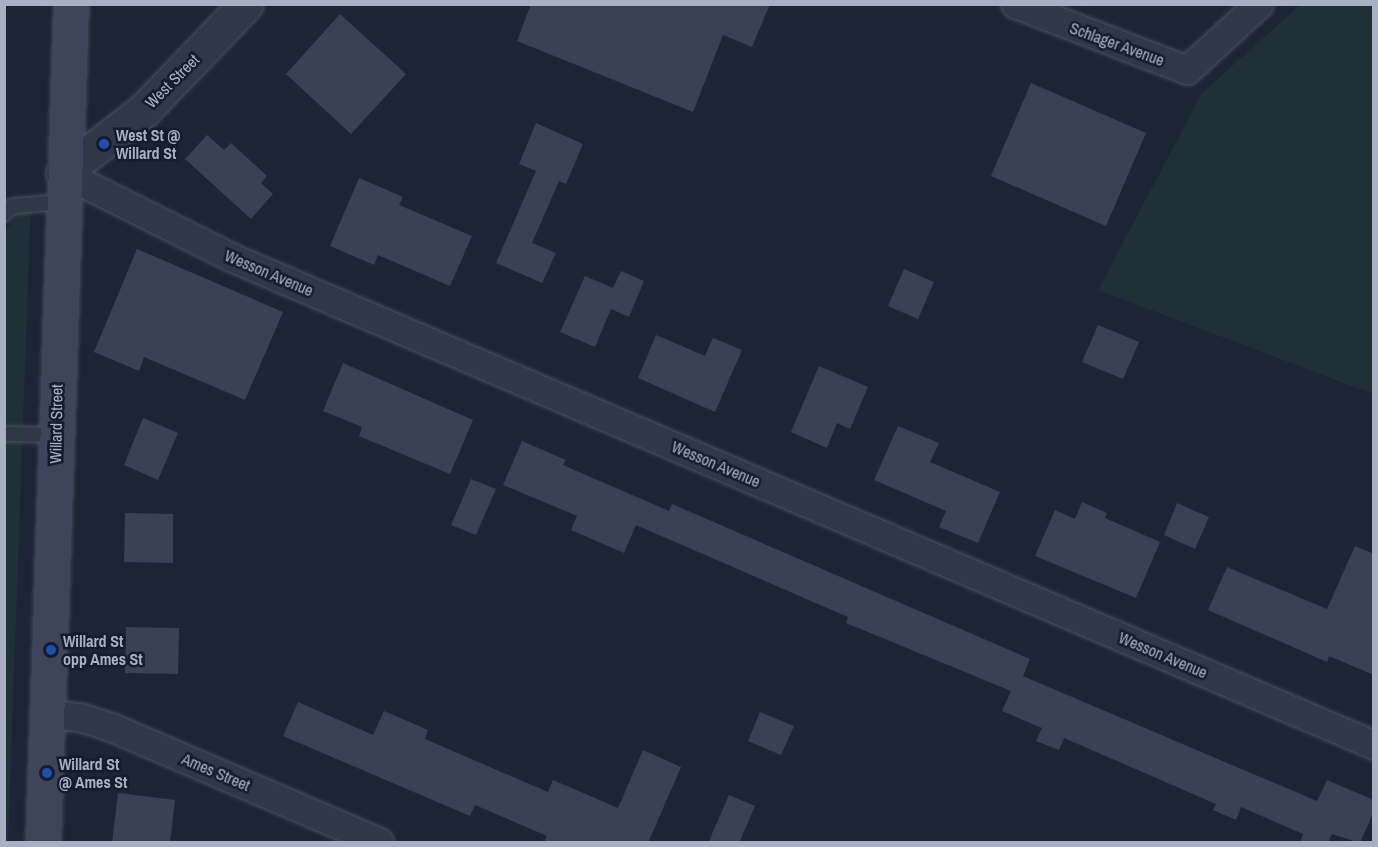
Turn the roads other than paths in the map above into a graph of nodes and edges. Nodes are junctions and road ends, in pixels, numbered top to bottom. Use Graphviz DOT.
graph roads {
  1 [pos="71,4"];
  2 [pos="246,4"];
  3 [pos="1015,4"];
  4 [pos="1259,4"];
  5 [pos="63,188"];
  6 [pos="4,214"];
  7 [pos="4,434"];
  8 [pos="56,435"];
  9 [pos="49,714"];
  10 [pos="1374,745"];
  11 [pos="43,843"];
  12 [pos="379,843"];
  1 -- 5 [label="main road, Willard Street"];
  2 -- 5 [label="street, West Street"];
  3 -- 4 [label="street, Schlager Avenue"];
  5 -- 6 [label="lane"];
  5 -- 8 [label="main road, Willard Street"];
  5 -- 10 [label="street, Wesson Avenue"];
  7 -- 8 [label="lane"];
  8 -- 9 [label="main road, Willard Street"];
  9 -- 11 [label="main road, Willard Street"];
  9 -- 12 [label="street, Ames Street"];
}
